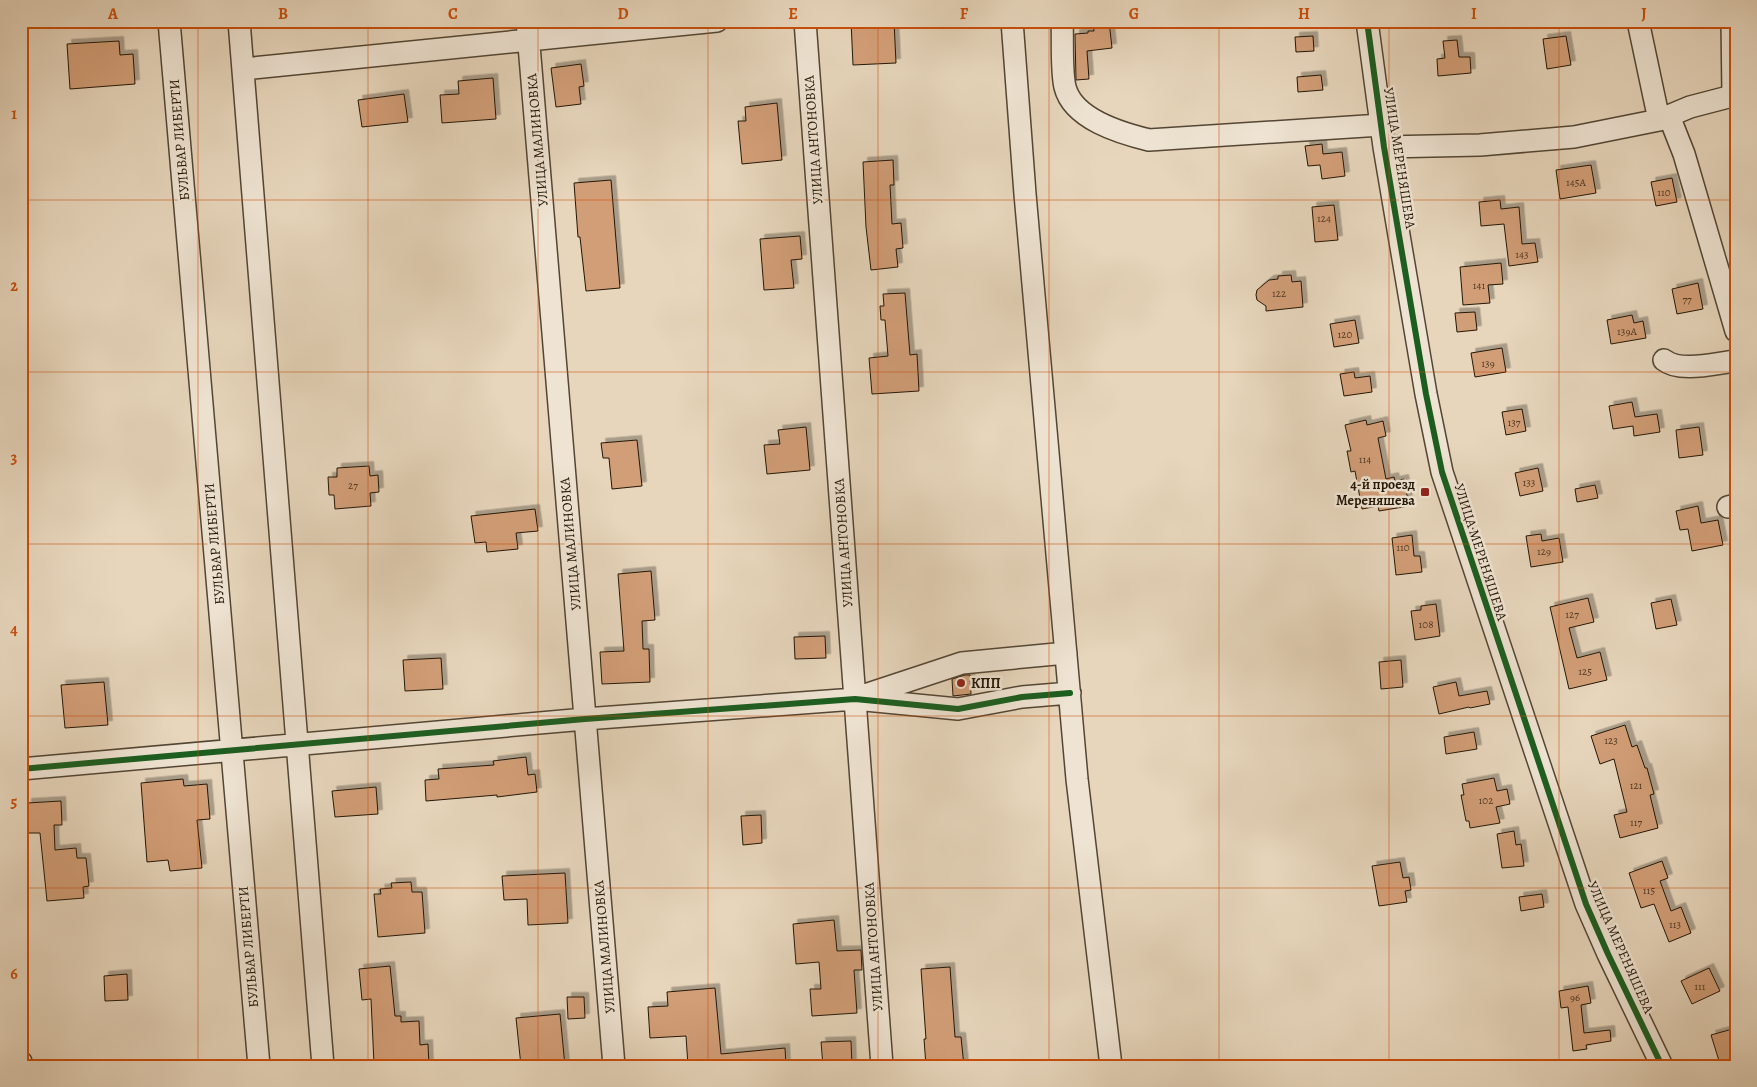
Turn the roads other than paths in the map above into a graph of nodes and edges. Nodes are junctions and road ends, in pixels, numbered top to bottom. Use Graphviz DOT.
graph roads {
  1 [pos="169,21"];
  2 [pos="239,21"];
  3 [pos="717,21"];
  4 [pos="805,21"];
  5 [pos="1012,21"];
  6 [pos="1062,21"];
  7 [pos="1368,21"];
  8 [pos="1638,21"];
  9 [pos="1732,21"];
  10 [pos="528,31"];
  11 [pos="243,69"];
  12 [pos="1734,95"];
  13 [pos="1664,118"];
  14 [pos="1381,125"];
  15 [pos="1384,147"];
  16 [pos="1736,331"];
  17 [pos="1664,360"];
  18 [pos="1736,361"];
  19 [pos="1066,653"];
  20 [pos="1070,693"];
  21 [pos="855,699"];
  22 [pos="585,719"];
  23 [pos="298,744"];
  24 [pos="232,750"];
  25 [pos="21,769"];
  26 [pos="21,1062"];
  27 [pos="22,1066"];
  28 [pos="259,1066"];
  29 [pos="324,1066"];
  30 [pos="614,1066"];
  31 [pos="882,1066"];
  32 [pos="1111,1066"];
  33 [pos="1662,1066"];
  1 -- 24 [label="street, БУЛЬВАР ЛИБЕРТИ"];
  2 -- 11 [label="street"];
  3 -- 10 [label="street"];
  4 -- 21 [label="street, УЛИЦА АНТОНОВКА"];
  5 -- 19 [label="street"];
  6 -- 14 [label="street"];
  7 -- 14 [label="street, УЛИЦА МЕРЕНЯШЕВА"];
  8 -- 13 [label="street"];
  9 -- 12 [label="street"];
  10 -- 11 [label="street"];
  10 -- 22 [label="street, УЛИЦА МАЛИНОВКА"];
  11 -- 23 [label="street"];
  12 -- 13 [label="street"];
  13 -- 15 [label="street"];
  13 -- 16 [label="street"];
  14 -- 15 [label="street, УЛИЦА МЕРЕНЯШЕВА"];
  15 -- 33 [label="street, УЛИЦА МЕРЕНЯШЕВА"];
  17 -- 18 [label="street"];
  19 -- 20 [label="street"];
  19 -- 21 [label="street"];
  20 -- 21 [label="street"];
  20 -- 32 [label="street"];
  21 -- 22 [label="street"];
  21 -- 31 [label="street, УЛИЦА АНТОНОВКА"];
  22 -- 23 [label="street"];
  22 -- 30 [label="street, УЛИЦА МАЛИНОВКА"];
  23 -- 24 [label="street"];
  23 -- 29 [label="street"];
  24 -- 25 [label="street"];
  24 -- 28 [label="street, БУЛЬВАР ЛИБЕРТИ"];
  26 -- 27 [label="street"];
}
